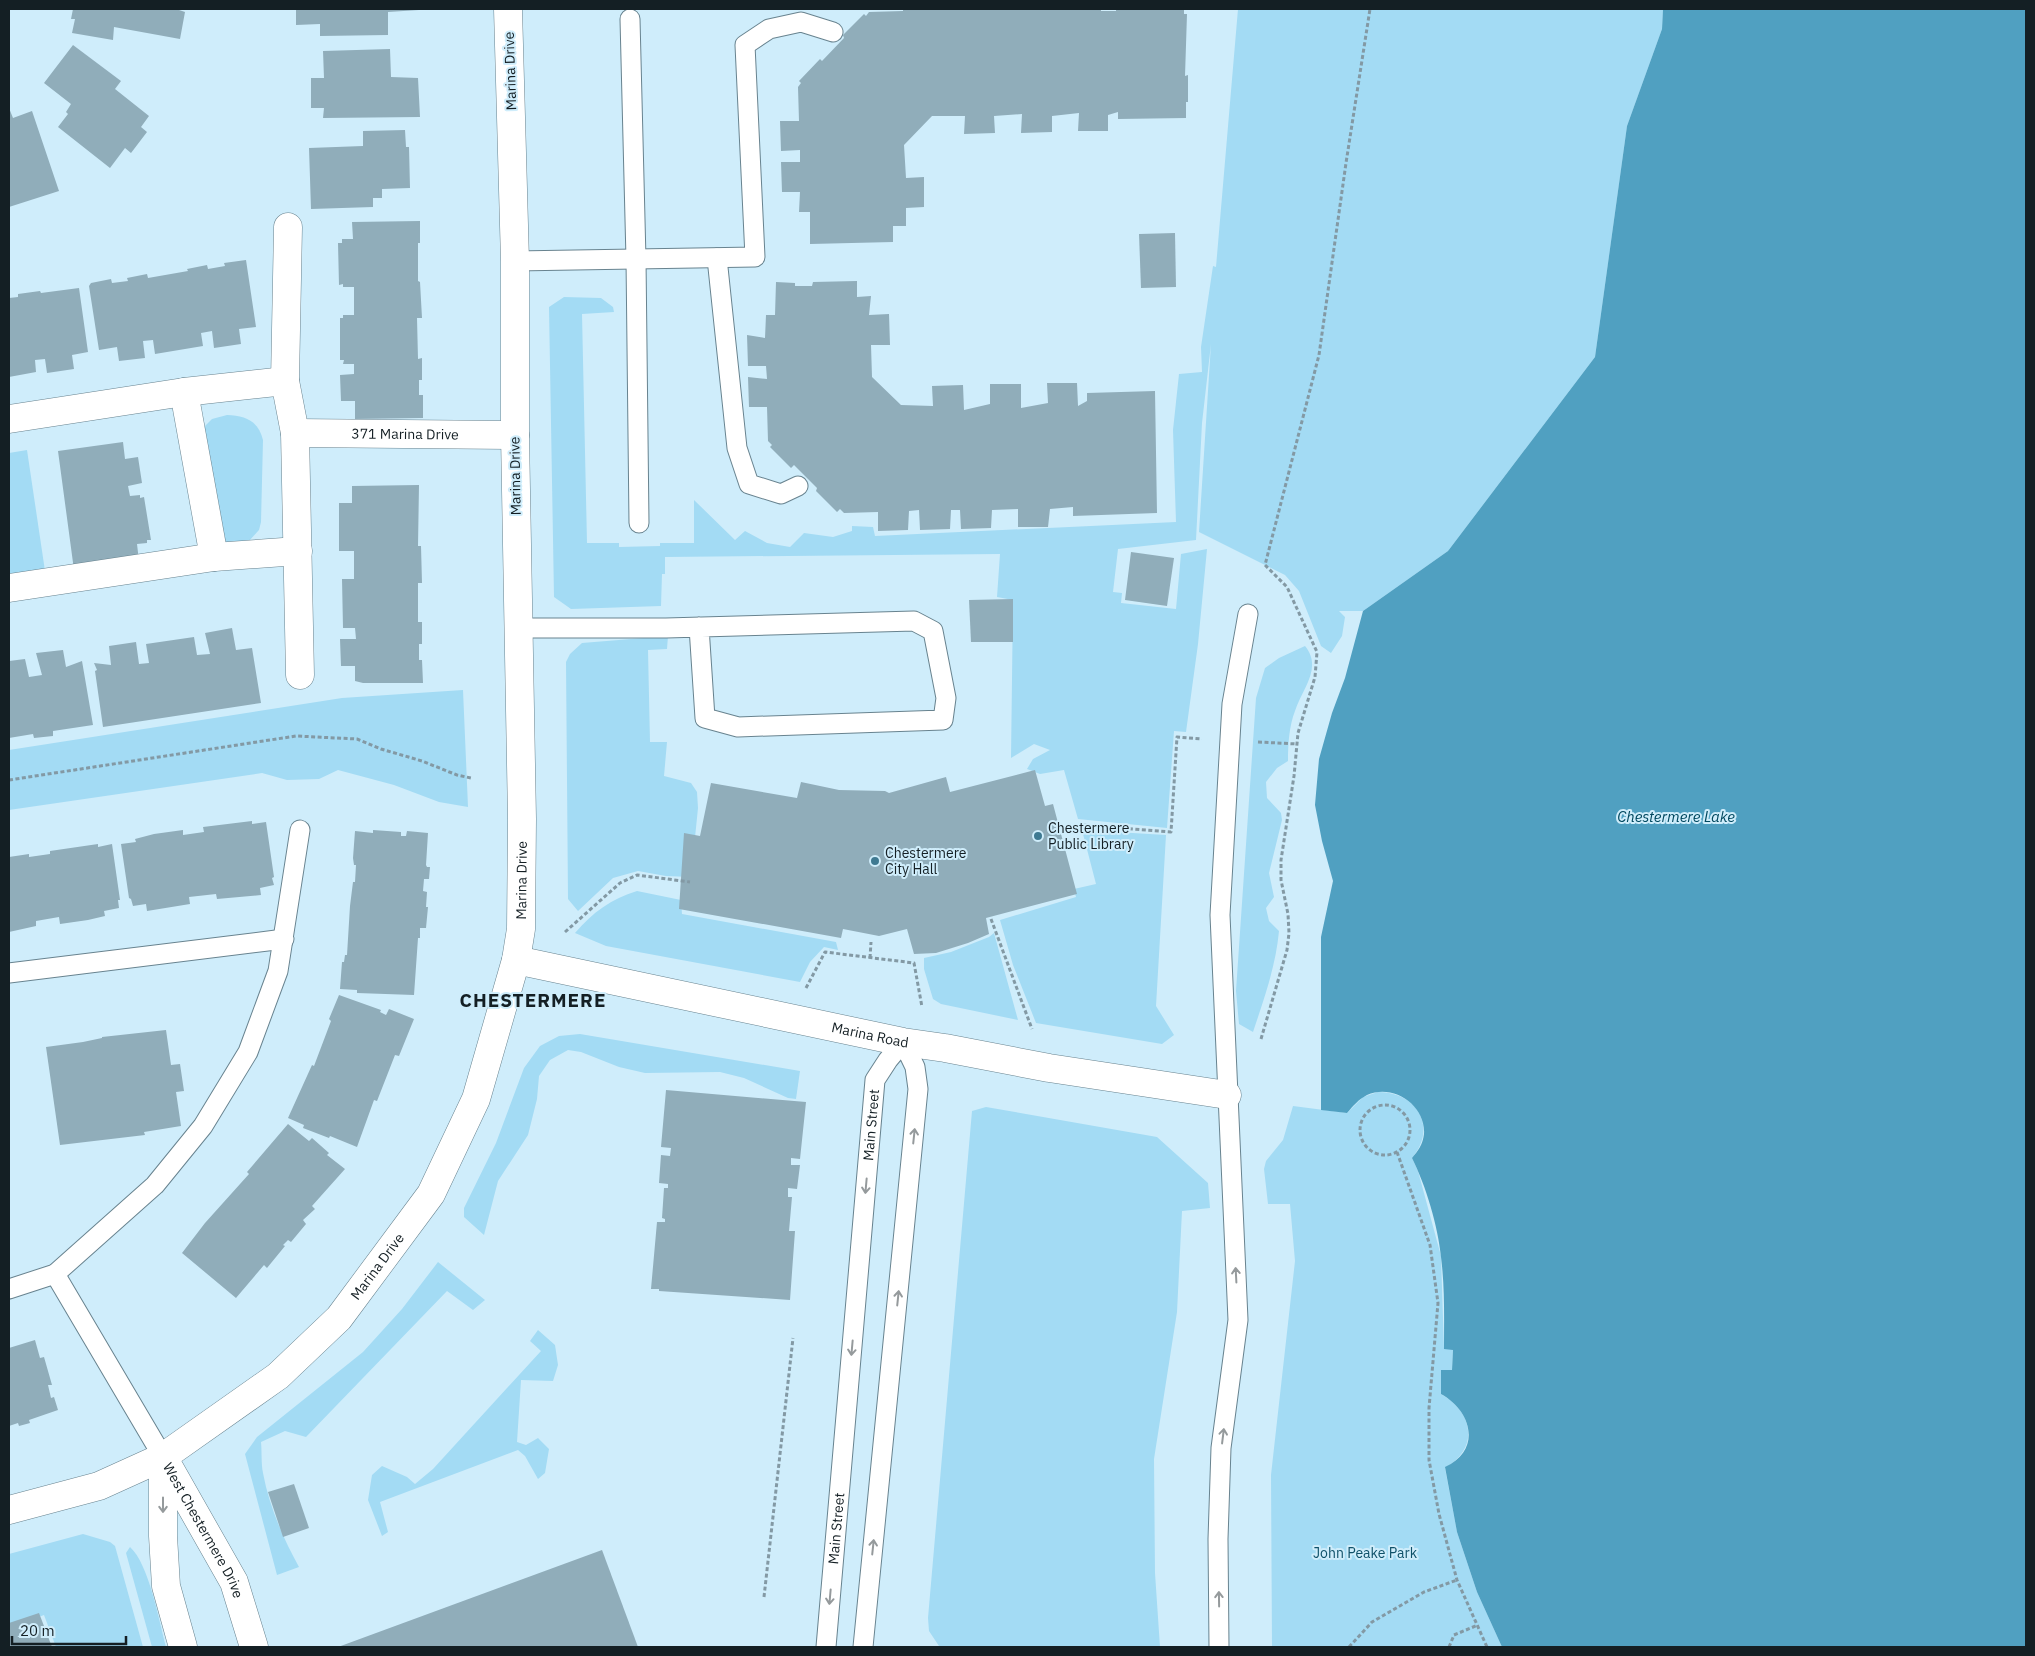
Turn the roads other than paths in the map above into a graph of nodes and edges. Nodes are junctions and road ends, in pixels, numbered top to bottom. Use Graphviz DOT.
graph roads {
  1 [pos="508,9"];
  2 [pos="630,19"];
  3 [pos="833,32"];
  4 [pos="288,227"];
  5 [pos="717,258"];
  6 [pos="636,259"];
  7 [pos="515,261"];
  8 [pos="286,381"];
  9 [pos="184,392"];
  10 [pos="9,419"];
  11 [pos="295,433"];
  12 [pos="515,435"];
  13 [pos="798,486"];
  14 [pos="638,523"];
  15 [pos="298,550"];
  16 [pos="214,557"];
  17 [pos="9,588"];
  18 [pos="1248,614"];
  19 [pos="699,627"];
  20 [pos="518,628"];
  21 [pos="300,676"];
  22 [pos="300,830"];
  23 [pos="284,939"];
  24 [pos="516,960"];
  25 [pos="9,973"];
  26 [pos="903,1042"];
  27 [pos="1228,1095"];
  28 [pos="55,1274"];
  29 [pos="9,1289"];
  30 [pos="163,1456"];
  31 [pos="9,1510"];
  32 [pos="183,1647"];
  33 [pos="254,1647"];
  34 [pos="826,1647"];
  35 [pos="863,1647"];
  36 [pos="1219,1647"];
  1 -- 7 [label="street, Marina Drive"];
  2 -- 6 [label="lane"];
  3 -- 5 [label="lane"];
  4 -- 8 [label="street"];
  5 -- 6 [label="lane"];
  5 -- 13 [label="lane"];
  6 -- 7 [label="lane"];
  6 -- 14 [label="lane"];
  7 -- 12 [label="street, Marina Drive"];
  8 -- 9 [label="street"];
  8 -- 11 [label="street"];
  9 -- 10 [label="street"];
  9 -- 16 [label="street"];
  11 -- 12 [label="street, 371 Marina Drive"];
  11 -- 15 [label="street"];
  12 -- 20 [label="street, Marina Drive"];
  15 -- 16 [label="street"];
  15 -- 21 [label="street"];
  16 -- 17 [label="street"];
  18 -- 27 [label="lane"];
  19 -- 19 [label="lane"];
  19 -- 20 [label="lane"];
  20 -- 24 [label="street, Marina Drive"];
  22 -- 23 [label="lane"];
  23 -- 25 [label="lane"];
  23 -- 28 [label="lane"];
  24 -- 26 [label="street, Marina Road"];
  24 -- 30 [label="street, Marina Drive"];
  26 -- 27 [label="street, Marina Road"];
  26 -- 34 [label="lane, Main Street, one-way"];
  35 -- 26 [label="lane, one-way"];
  36 -- 27 [label="lane, one-way"];
  28 -- 29 [label="lane"];
  28 -- 30 [label="lane"];
  30 -- 31 [label="street, Marina Drive"];
  30 -- 32 [label="street, West Chestermere Drive, one-way"];
  30 -- 33 [label="street, West Chestermere Drive"];
}
